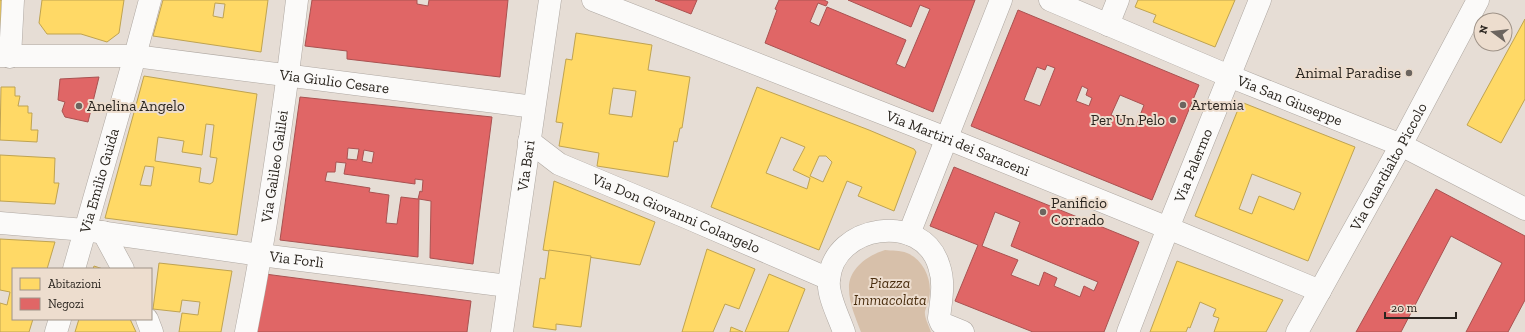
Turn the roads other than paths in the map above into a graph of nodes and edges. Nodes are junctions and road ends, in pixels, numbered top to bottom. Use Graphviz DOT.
graph roads {
  1 [pos="13,0"];
  2 [pos="150,0"];
  3 [pos="296,0"];
  4 [pos="550,0"];
  5 [pos="593,0"];
  6 [pos="1000,0"];
  7 [pos="1050,0"];
  8 [pos="1118,0"];
  9 [pos="1260,0"];
  10 [pos="1478,0"];
  11 [pos="1108,25"];
  12 [pos="135,56"];
  13 [pos="5,57"];
  14 [pos="288,76"];
  15 [pos="1229,76"];
  16 [pos="534,107"];
  17 [pos="946,138"];
  18 [pos="529,141"];
  19 [pos="1400,145"];
  20 [pos="1525,209"];
  21 [pos="0,223"];
  22 [pos="1168,228"];
  23 [pos="94,231"];
  24 [pos="909,234"];
  25 [pos="261,255"];
  26 [pos="75,268"];
  27 [pos="122,268"];
  28 [pos="829,279"];
  29 [pos="508,286"];
  30 [pos="1320,291"];
  31 [pos="60,320"];
  32 [pos="147,320"];
  33 [pos="56,332"];
  34 [pos="152,332"];
  35 [pos="246,332"];
  36 [pos="502,332"];
  37 [pos="844,332"];
  38 [pos="963,332"];
  39 [pos="1128,332"];
  40 [pos="1298,332"];
  1 -- 13 [label="street"];
  2 -- 12 [label="street, Via Emilio Guida"];
  3 -- 14 [label="street, Via Galileo Galilei"];
  4 -- 16 [label="street, Via Bari"];
  5 -- 17 [label="street, Via Martiri dei Saraceni"];
  6 -- 17 [label="street"];
  7 -- 11 [label="street, Via San Giuseppe"];
  8 -- 11 [label="street"];
  9 -- 15 [label="street, Via Palermo"];
  10 -- 19 [label="street, Via Guardialto Piccolo"];
  11 -- 15 [label="street, Via San Giuseppe"];
  12 -- 13 [label="street, Via Giulio Cesare"];
  12 -- 14 [label="street, Via Giulio Cesare"];
  12 -- 23 [label="street, Via Emilio Guida"];
  14 -- 16 [label="street, Via Giulio Cesare"];
  14 -- 25 [label="street, Via Galileo Galilei"];
  15 -- 19 [label="street, Via San Giuseppe"];
  15 -- 22 [label="street, Via Palermo"];
  16 -- 18 [label="street, Via Bari"];
  17 -- 22 [label="street, Via Martiri dei Saraceni"];
  17 -- 24 [label="street"];
  18 -- 28 [label="street, Via Don Giovanni Colangelo"];
  18 -- 29 [label="street, Via Bari"];
  19 -- 20 [label="street, Via San Giuseppe"];
  19 -- 30 [label="street, Via Guardialto Piccolo"];
  21 -- 23 [label="street, Via Forlì"];
  22 -- 30 [label="street, Via Martiri dei Saraceni"];
  22 -- 39 [label="street, Via Palermo"];
  23 -- 25 [label="street, Via Forlì"];
  23 -- 26 [label="street, Via Emilio Guida"];
  23 -- 27 [label="street"];
  24 -- 28 [label="street"];
  24 -- 38 [label="street"];
  25 -- 29 [label="street, Via Forlì"];
  25 -- 35 [label="street, Via Galileo Galilei"];
  28 -- 37 [label="street"];
  29 -- 36 [label="street, Via Bari"];
  30 -- 40 [label="street, Via Guardialto Piccolo"];
  31 -- 33 [label="street"];
  32 -- 34 [label="street"];
}
